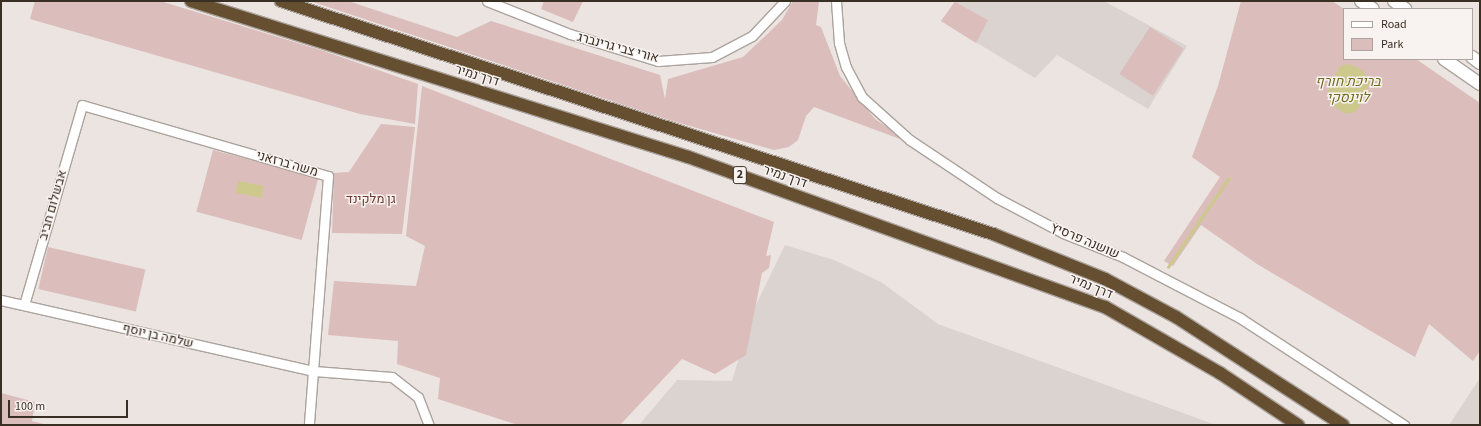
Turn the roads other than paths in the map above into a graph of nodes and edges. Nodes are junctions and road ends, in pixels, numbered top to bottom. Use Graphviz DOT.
graph roads {
  1 [pos="191,1"];
  2 [pos="281,1"];
  3 [pos="487,1"];
  4 [pos="785,1"];
  5 [pos="836,1"];
  6 [pos="1361,1"];
  7 [pos="1394,1"];
  8 [pos="1371,8"];
  9 [pos="1404,8"];
  10 [pos="1445,60"];
  11 [pos="1480,84"];
  12 [pos="82,105"];
  13 [pos="1,300"];
  14 [pos="24,305"];
  15 [pos="314,371"];
  16 [pos="309,425"];
  17 [pos="429,425"];
  18 [pos="1298,425"];
  19 [pos="1343,425"];
  20 [pos="1404,425"];
  1 -- 18 [label="highway, דרך נמיר / 2"];
  2 -- 19 [label="highway, דרך נמיר / 2"];
  3 -- 4 [label="street, אורי צבי גרינברג"];
  5 -- 20 [label="street, שושנה פרסיץ"];
  6 -- 8 [label="street"];
  7 -- 9 [label="street"];
  10 -- 11 [label="street"];
  12 -- 14 [label="street, אבשלום חביב"];
  12 -- 15 [label="street, משה ברזאני"];
  13 -- 14 [label="street, שלמה בן יוסף"];
  14 -- 15 [label="street, שלמה בן יוסף"];
  15 -- 16 [label="street"];
  15 -- 17 [label="street, שלמה בן יוסף"];
}
